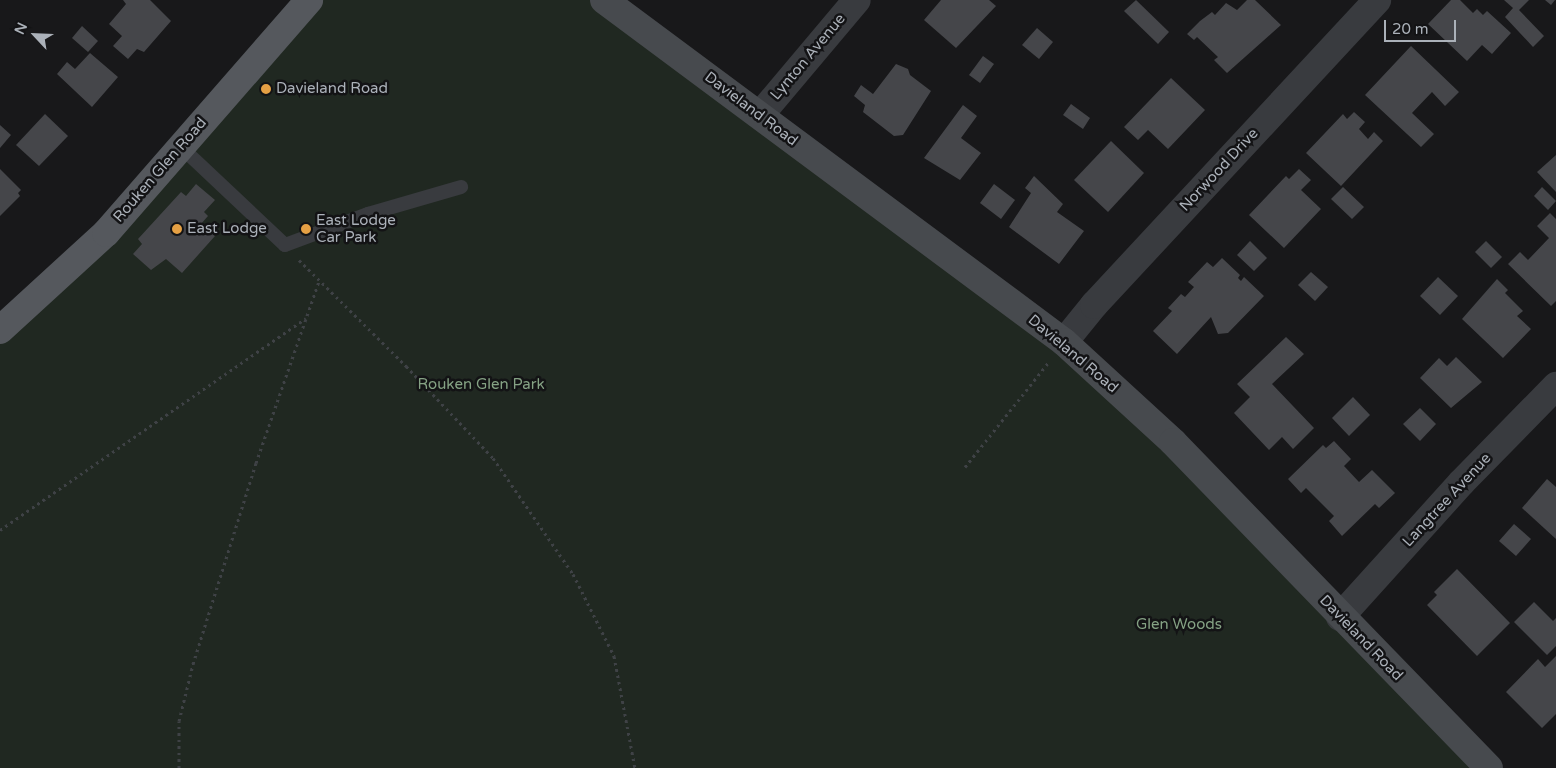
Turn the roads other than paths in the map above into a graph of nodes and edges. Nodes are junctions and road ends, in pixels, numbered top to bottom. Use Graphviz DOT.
graph roads {
  1 [pos="309,0"];
  2 [pos="604,0"];
  3 [pos="857,0"];
  4 [pos="1377,0"];
  5 [pos="760,115"];
  6 [pos="181,147"];
  7 [pos="461,187"];
  8 [pos="0,330"];
  9 [pos="1064,342"];
  10 [pos="1556,386"];
  11 [pos="1340,617"];
  12 [pos="1489,768"];
  1 -- 6 [label="main road, Rouken Glen Road"];
  2 -- 5 [label="street, Davieland Road"];
  3 -- 5 [label="street, Lynton Avenue"];
  4 -- 9 [label="street, Norwood Drive"];
  5 -- 9 [label="street, Davieland Road"];
  6 -- 7 [label="lane"];
  6 -- 8 [label="main road, Rouken Glen Road"];
  9 -- 11 [label="street, Davieland Road"];
  10 -- 11 [label="street, Langtree Avenue"];
  11 -- 12 [label="street, Davieland Road"];
}
